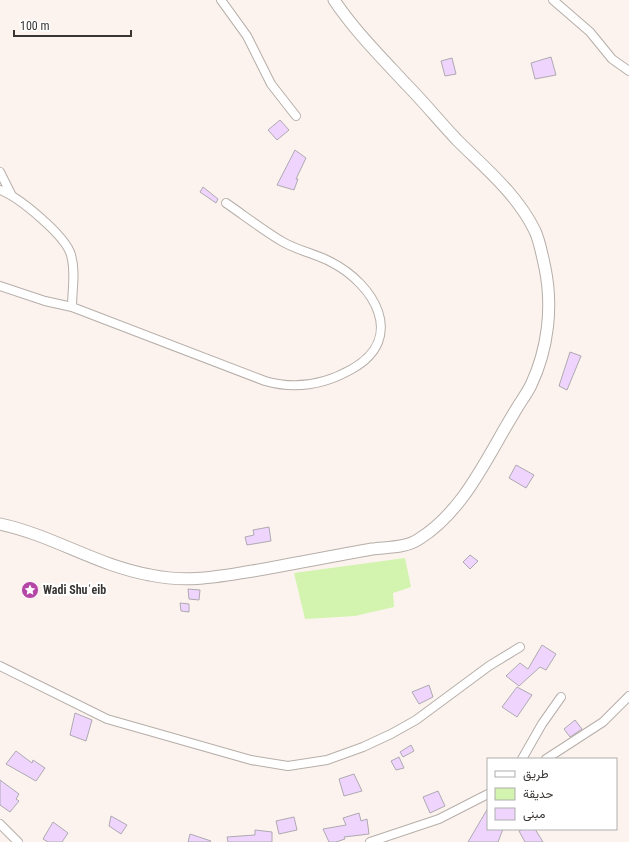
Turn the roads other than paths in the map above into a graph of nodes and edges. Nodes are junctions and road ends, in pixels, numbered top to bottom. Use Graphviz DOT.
graph roads {
  1 [pos="221,0"];
  2 [pos="334,0"];
  3 [pos="553,0"];
  4 [pos="629,71"];
  5 [pos="296,116"];
  6 [pos="0,172"];
  7 [pos="0,190"];
  8 [pos="11,194"];
  9 [pos="226,203"];
  10 [pos="0,286"];
  11 [pos="72,307"];
  12 [pos="0,524"];
  13 [pos="520,647"];
  14 [pos="0,666"];
  15 [pos="629,696"];
  16 [pos="561,697"];
  17 [pos="523,758"];
  18 [pos="548,758"];
  19 [pos="487,795"];
  20 [pos="0,824"];
  21 [pos="18,842"];
  22 [pos="370,842"];
  1 -- 5 [label="street"];
  2 -- 12 [label="main road"];
  3 -- 4 [label="street"];
  6 -- 8 [label="street"];
  7 -- 8 [label="street"];
  8 -- 11 [label="street"];
  9 -- 11 [label="street"];
  10 -- 11 [label="street"];
  13 -- 14 [label="street"];
  15 -- 18 [label="street"];
  16 -- 17 [label="street"];
  19 -- 22 [label="street"];
  20 -- 21 [label="street"];
}
